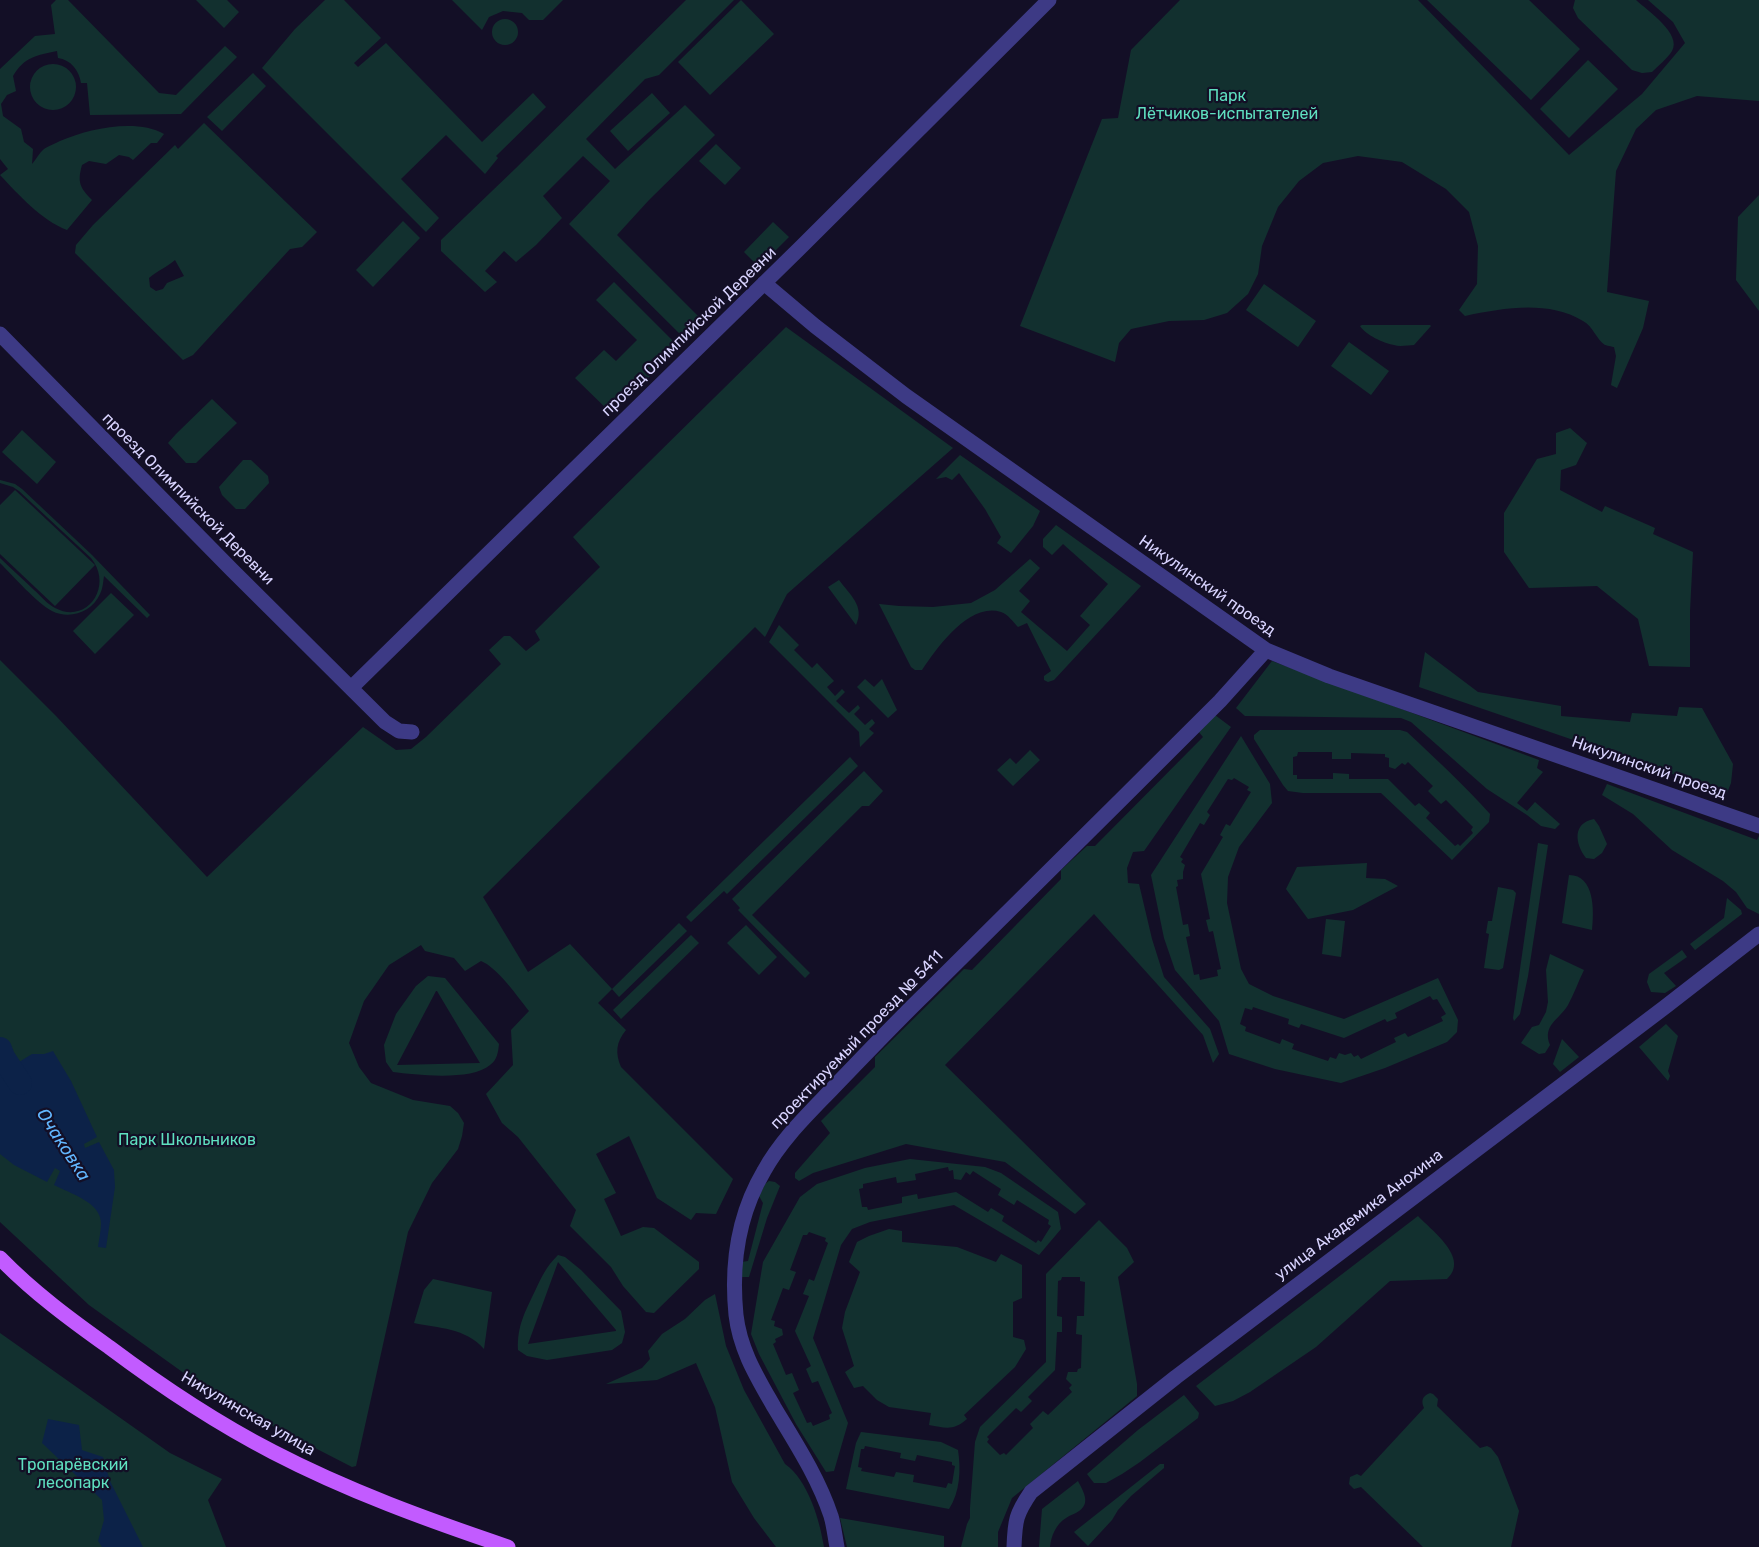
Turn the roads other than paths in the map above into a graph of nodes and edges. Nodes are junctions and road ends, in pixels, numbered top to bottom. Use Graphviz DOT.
graph roads {
  1 [pos="1049,0"];
  2 [pos="764,283"];
  3 [pos="0,334"];
  4 [pos="1266,650"];
  5 [pos="351,688"];
  6 [pos="412,732"];
  7 [pos="1759,826"];
  8 [pos="1759,934"];
  9 [pos="0,1258"];
  10 [pos="508,1547"];
  11 [pos="837,1547"];
  12 [pos="1014,1547"];
  1 -- 2 [label="street, проезд Олимпийской Деревни"];
  2 -- 4 [label="street, Никулинский проезд"];
  2 -- 5 [label="street, проезд Олимпийской Деревни"];
  3 -- 5 [label="street, проезд Олимпийской Деревни"];
  4 -- 7 [label="street, Никулинский проезд"];
  4 -- 11 [label="street, проектируемый проезд № 5411"];
  5 -- 6 [label="street, проезд Олимпийской Деревни"];
  8 -- 12 [label="street, улица Академика Анохина"];
  9 -- 10 [label="main road, Никулинская улица"];
}
